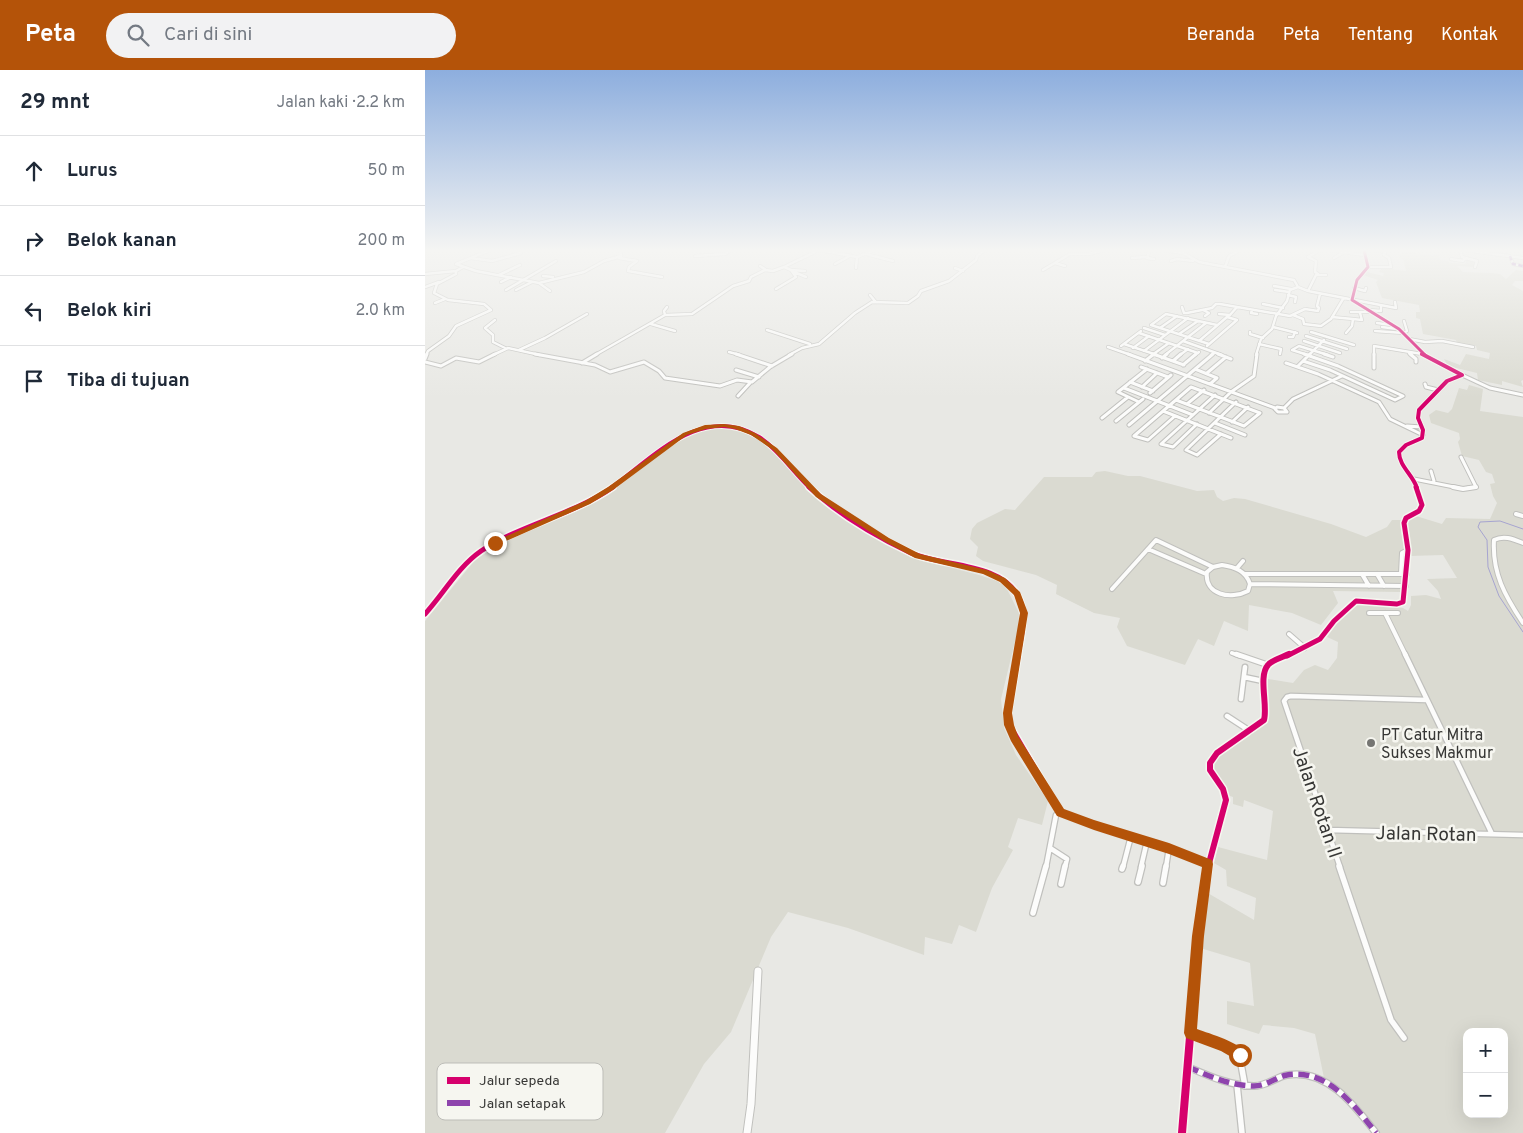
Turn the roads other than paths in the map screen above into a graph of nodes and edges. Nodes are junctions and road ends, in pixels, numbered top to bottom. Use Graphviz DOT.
graph roads {
  1 [pos="1343,299"];
  2 [pos="443,300"];
  3 [pos="450,300"];
  4 [pos="713,300"];
  5 [pos="914,300"];
  6 [pos="1287,300"];
  7 [pos="1319,300"];
  8 [pos="1348,300"];
  9 [pos="1352,300"];
  10 [pos="1372,300"];
  11 [pos="875,301"];
  12 [pos="1361,302"];
  13 [pos="1395,302"];
  14 [pos="435,303"];
  15 [pos="1263,304"];
  16 [pos="1381,306"];
  17 [pos="667,307"];
  18 [pos="1181,307"];
  19 [pos="1237,307"];
  20 [pos="1283,308"];
  21 [pos="1366,309"];
  22 [pos="1203,310"];
  23 [pos="1252,310"];
  24 [pos="1351,312"];
  25 [pos="1371,312"];
  26 [pos="1360,313"];
  27 [pos="587,314"];
  28 [pos="1219,314"];
  29 [pos="1257,314"];
  30 [pos="1277,314"];
  31 [pos="665,315"];
  32 [pos="1293,315"];
  33 [pos="1177,316"];
  34 [pos="1205,316"];
  35 [pos="1332,317"];
  36 [pos="1188,318"];
  37 [pos="1353,319"];
  38 [pos="495,320"];
  39 [pos="1198,320"];
  40 [pos="1404,321"];
  41 [pos="1206,323"];
  42 [pos="1377,323"];
  43 [pos="649,324"];
  44 [pos="1217,325"];
  45 [pos="1394,325"];
  46 [pos="1273,327"];
  47 [pos="1382,327"];
  48 [pos="629,328"];
  49 [pos="1160,328"];
  50 [pos="1399,329"];
  51 [pos="637,330"];
  52 [pos="767,330"];
  53 [pos="1142,330"];
  54 [pos="675,331"];
  55 [pos="1170,331"];
  56 [pos="1375,331"];
  57 [pos="1250,332"];
  58 [pos="1311,332"];
  59 [pos="1346,333"];
  60 [pos="1404,333"];
  61 [pos="1179,334"];
  62 [pos="1149,336"];
  63 [pos="1165,336"];
  64 [pos="1307,336"];
  65 [pos="1188,337"];
  66 [pos="1289,337"];
  67 [pos="1327,337"];
  68 [pos="1263,338"];
  69 [pos="1409,339"];
  70 [pos="1159,340"];
  71 [pos="500,341"];
  72 [pos="1183,341"];
  73 [pos="1199,341"];
  74 [pos="1323,341"];
  75 [pos="1169,342"];
  76 [pos="1304,342"];
  77 [pos="810,344"];
  78 [pos="1259,344"];
  79 [pos="497,345"];
  80 [pos="1177,346"];
  81 [pos="1319,346"];
  82 [pos="1108,347"];
  83 [pos="1473,347"];
  84 [pos="506,348"];
  85 [pos="1133,348"];
  86 [pos="1188,349"];
  87 [pos="1347,349"];
  88 [pos="518,350"];
  89 [pos="1313,350"];
  90 [pos="1144,351"];
  91 [pos="729,352"];
  92 [pos="1214,353"];
  93 [pos="1339,353"];
  94 [pos="1409,353"];
  95 [pos="1153,354"];
  96 [pos="1280,354"];
  97 [pos="1422,354"];
  98 [pos="1309,356"];
  99 [pos="1226,357"];
  100 [pos="1333,357"];
  101 [pos="1162,358"];
  102 [pos="1231,358"];
  103 [pos="425,360"];
  104 [pos="1145,360"];
  105 [pos="1173,361"];
  106 [pos="1303,361"];
  107 [pos="1325,361"];
  108 [pos="1416,362"];
  109 [pos="582,363"];
  110 [pos="1286,363"];
  111 [pos="772,366"];
  112 [pos="1298,366"];
  113 [pos="1338,366"];
  114 [pos="1141,367"];
  115 [pos="1374,368"];
  116 [pos="1147,369"];
  117 [pos="1195,369"];
  118 [pos="736,370"];
  119 [pos="1330,370"];
  120 [pos="1157,373"];
  121 [pos="1207,373"];
  122 [pos="1463,375"];
  123 [pos="1170,376"];
  124 [pos="1187,376"];
  125 [pos="1342,376"];
  126 [pos="759,377"];
  127 [pos="1363,378"];
  128 [pos="1333,381"];
  129 [pos="750,382"];
  130 [pos="1130,382"];
  131 [pos="1355,382"];
  132 [pos="1210,384"];
  133 [pos="1425,384"];
  134 [pos="1142,387"];
  135 [pos="1124,388"];
  136 [pos="1204,390"];
  137 [pos="1438,390"];
  138 [pos="1151,392"];
  139 [pos="1231,392"];
  140 [pos="1215,395"];
  141 [pos="1523,395"];
  142 [pos="738,396"];
  143 [pos="1128,397"];
  144 [pos="1225,398"];
  145 [pos="1143,399"];
  146 [pos="1176,400"];
  147 [pos="1158,401"];
  148 [pos="1139,402"];
  149 [pos="1236,402"];
  150 [pos="1187,404"];
  151 [pos="1170,406"];
  152 [pos="1248,407"];
  153 [pos="1275,408"];
  154 [pos="1284,408"];
  155 [pos="1199,409"];
  156 [pos="1163,411"];
  157 [pos="1209,413"];
  158 [pos="1193,415"];
  159 [pos="1175,416"];
  160 [pos="1220,417"];
  161 [pos="1102,418"];
  162 [pos="1187,420"];
  163 [pos="1116,421"];
  164 [pos="1232,422"];
  165 [pos="1215,423"];
  166 [pos="1197,424"];
  167 [pos="1129,425"];
  168 [pos="1404,426"];
  169 [pos="1422,427"];
  170 [pos="1208,429"];
  171 [pos="1221,434"];
  172 [pos="1245,435"];
  173 [pos="1423,435"];
  174 [pos="1231,438"];
  175 [pos="1148,440"];
  176 [pos="1162,444"];
  177 [pos="1461,457"];
  178 [pos="1431,471"];
  179 [pos="1414,479"];
  180 [pos="1434,481"];
  181 [pos="1516,514"];
  182 [pos="1523,516"];
  183 [pos="1499,537"];
  184 [pos="1523,543"];
  185 [pos="1148,549"];
  186 [pos="1408,550"];
  187 [pos="1243,561"];
  188 [pos="1213,567"];
  189 [pos="1237,568"];
  190 [pos="1206,574"];
  191 [pos="1245,574"];
  192 [pos="1362,574"];
  193 [pos="1377,574"];
  194 [pos="1401,574"];
  195 [pos="1407,574"];
  196 [pos="1251,584"];
  197 [pos="1369,586"];
  198 [pos="1384,586"];
  199 [pos="1406,586"];
  200 [pos="1112,589"];
  201 [pos="1369,613"];
  202 [pos="1385,613"];
  203 [pos="1398,613"];
  204 [pos="425,614"];
  205 [pos="1523,623"];
  206 [pos="1289,634"];
  207 [pos="1305,648"];
  208 [pos="1233,653"];
  209 [pos="1267,665"];
  210 [pos="1245,667"];
  211 [pos="1244,677"];
  212 [pos="1263,681"];
  213 [pos="1241,699"];
  214 [pos="1427,700"];
  215 [pos="1227,716"];
  216 [pos="1250,731"];
  217 [pos="1060,812"];
  218 [pos="1328,830"];
  219 [pos="1492,834"];
  220 [pos="1523,835"];
  221 [pos="1131,836"];
  222 [pos="1147,841"];
  223 [pos="1050,848"];
  224 [pos="1169,848"];
  225 [pos="1208,864"];
  226 [pos="1122,869"];
  227 [pos="1138,882"];
  228 [pos="1163,883"];
  229 [pos="1061,884"];
  230 [pos="1033,913"];
  231 [pos="758,971"];
  232 [pos="1191,1033"];
  233 [pos="1404,1038"];
  234 [pos="1188,1067"];
  235 [pos="1237,1085"];
  236 [pos="1245,1086"];
  237 [pos="747,1133"];
  238 [pos="1182,1133"];
  239 [pos="1243,1133"];
  240 [pos="1376,1133"];
  1 -- 35 [label="street"];
  2 -- 14 [label="street"];
  3 -- 103 [label="street"];
  4 -- 31 [label="street"];
  5 -- 11 [label="street"];
  6 -- 20 [label="street"];
  7 -- 32 [label="street"];
  8 -- 9 [label="street"];
  9 -- 12 [label="street"];
  9 -- 21 [label="street"];
  10 -- 12 [label="street"];
  11 -- 77 [label="street"];
  12 -- 16 [label="street"];
  13 -- 16 [label="street"];
  15 -- 20 [label="street"];
  16 -- 21 [label="street"];
  17 -- 31 [label="street"];
  18 -- 22 [label="street"];
  19 -- 22 [label="street"];
  19 -- 23 [label="street"];
  19 -- 28 [label="street"];
  20 -- 30 [label="street"];
  21 -- 25 [label="street"];
  22 -- 34 [label="street"];
  23 -- 29 [label="street"];
  23 -- 30 [label="street"];
  24 -- 26 [label="street"];
  25 -- 26 [label="street"];
  25 -- 45 [label="street"];
  26 -- 37 [label="street"];
  27 -- 88 [label="street"];
  30 -- 32 [label="street"];
  30 -- 46 [label="street"];
  31 -- 43 [label="street"];
  32 -- 35 [label="street"];
  33 -- 36 [label="street"];
  33 -- 49 [label="street"];
  33 -- 49 [label="street"];
  35 -- 37 [label="street"];
  36 -- 39 [label="street"];
  36 -- 55 [label="street"];
  37 -- 59 [label="street"];
  38 -- 79 [label="street"];
  39 -- 41 [label="street"];
  39 -- 61 [label="street"];
  40 -- 60 [label="street"];
  41 -- 44 [label="street"];
  41 -- 65 [label="street"];
  42 -- 45 [label="street"];
  43 -- 51 [label="street"];
  43 -- 54 [label="street"];
  44 -- 73 [label="street"];
  44 -- 73 [label="street"];
  45 -- 50 [label="street"];
  46 -- 66 [label="street"];
  46 -- 68 [label="street"];
  47 -- 50 [label="street"];
  48 -- 51 [label="street"];
  49 -- 55 [label="street"];
  50 -- 60 [label="street"];
  51 -- 109 [label="street"];
  52 -- 77 [label="street"];
  53 -- 62 [label="street"];
  53 -- 63 [label="street"];
  53 -- 85 [label="street"];
  55 -- 61 [label="street"];
  55 -- 63 [label="street"];
  56 -- 60 [label="street"];
  57 -- 68 [label="street"];
  58 -- 67 [label="street"];
  60 -- 69 [label="street"];
  61 -- 65 [label="street"];
  62 -- 70 [label="street"];
  62 -- 85 [label="street"];
  63 -- 70 [label="street"];
  64 -- 74 [label="street"];
  65 -- 72 [label="street"];
  65 -- 73 [label="street"];
  67 -- 74 [label="street"];
  67 -- 87 [label="street"];
  68 -- 78 [label="street"];
  69 -- 83 [label="street"];
  69 -- 97 [label="street"];
  70 -- 75 [label="street"];
  70 -- 90 [label="street"];
  71 -- 79 [label="street"];
  72 -- 80 [label="street"];
  72 -- 92 [label="street"];
  74 -- 81 [label="street"];
  74 -- 87 [label="street"];
  75 -- 80 [label="street"];
  75 -- 95 [label="street"];
  76 -- 81 [label="street"];
  77 -- 111 [label="street"];
  78 -- 96 [label="street"];
  78 -- 139 [label="street"];
  79 -- 84 [label="street"];
  80 -- 86 [label="street"];
  80 -- 101 [label="street"];
  81 -- 89 [label="street"];
  81 -- 93 [label="street"];
  82 -- 104 [label="street"];
  84 -- 88 [label="street"];
  84 -- 103 [label="street"];
  85 -- 90 [label="street"];
  86 -- 105 [label="street"];
  86 -- 105 [label="street"];
  87 -- 93 [label="street"];
  88 -- 109 [label="street"];
  89 -- 98 [label="street"];
  89 -- 98 [label="street"];
  89 -- 100 [label="street"];
  90 -- 95 [label="street"];
  91 -- 111 [label="street"];
  92 -- 99 [label="street"];
  92 -- 117 [label="street"];
  93 -- 100 [label="street"];
  94 -- 97 [label="street"];
  94 -- 108 [label="street"];
  94 -- 115 [label="street"];
  95 -- 101 [label="street"];
  95 -- 104 [label="street"];
  97 -- 122 [label="street"];
  98 -- 106 [label="street"];
  98 -- 107 [label="street"];
  99 -- 102 [label="street"];
  99 -- 121 [label="street"];
  100 -- 107 [label="street"];
  101 -- 105 [label="street"];
  104 -- 124 [label="street"];
  106 -- 112 [label="street"];
  106 -- 119 [label="street"];
  107 -- 113 [label="street"];
  109 -- 129 [label="street"];
  110 -- 112 [label="street"];
  111 -- 126 [label="street"];
  112 -- 128 [label="street"];
  113 -- 119 [label="street"];
  113 -- 127 [label="street"];
  114 -- 116 [label="street"];
  116 -- 120 [label="street"];
  116 -- 130 [label="street"];
  117 -- 121 [label="street"];
  117 -- 124 [label="street"];
  118 -- 126 [label="street"];
  119 -- 125 [label="street"];
  120 -- 123 [label="street"];
  120 -- 134 [label="street"];
  121 -- 132 [label="street"];
  122 -- 137 [label="street"];
  122 -- 141 [label="street"];
  123 -- 138 [label="street"];
  124 -- 132 [label="street"];
  124 -- 147 [label="street"];
  125 -- 128 [label="street"];
  125 -- 131 [label="street"];
  126 -- 129 [label="street"];
  127 -- 131 [label="street"];
  127 -- 131 [label="street"];
  128 -- 154 [label="street"];
  128 -- 168 [label="street"];
  129 -- 142 [label="street"];
  130 -- 134 [label="street"];
  130 -- 135 [label="street"];
  132 -- 139 [label="street"];
  133 -- 137 [label="street"];
  134 -- 138 [label="street"];
  135 -- 143 [label="street"];
  135 -- 147 [label="street"];
  136 -- 140 [label="street"];
  136 -- 146 [label="street"];
  136 -- 150 [label="street"];
  137 -- 169 [label="street"];
  139 -- 144 [label="street"];
  139 -- 153 [label="street"];
  140 -- 144 [label="street"];
  140 -- 155 [label="street"];
  143 -- 148 [label="street"];
  143 -- 161 [label="street"];
  144 -- 149 [label="street"];
  144 -- 157 [label="street"];
  145 -- 148 [label="street"];
  146 -- 150 [label="street"];
  146 -- 151 [label="street"];
  147 -- 151 [label="street"];
  147 -- 167 [label="street"];
  148 -- 163 [label="street"];
  149 -- 152 [label="street"];
  149 -- 160 [label="street"];
  150 -- 155 [label="street"];
  151 -- 156 [label="street"];
  151 -- 158 [label="street"];
  152 -- 164 [label="street"];
  152 -- 164 [label="street"];
  153 -- 154 [label="street"];
  153 -- 154 [label="street"];
  155 -- 157 [label="street"];
  155 -- 158 [label="street"];
  156 -- 159 [label="street"];
  156 -- 175 [label="street"];
  157 -- 160 [label="street"];
  158 -- 162 [label="street"];
  159 -- 162 [label="street"];
  159 -- 175 [label="street"];
  160 -- 164 [label="street"];
  160 -- 165 [label="street"];
  162 -- 166 [label="street"];
  162 -- 176 [label="street"];
  165 -- 170 [label="street"];
  165 -- 172 [label="street"];
  166 -- 170 [label="street"];
  166 -- 176 [label="street"];
  168 -- 169 [label="street"];
  168 -- 173 [label="street"];
  169 -- 173 [label="street"];
  170 -- 171 [label="street"];
  170 -- 171 [label="street"];
  171 -- 174 [label="street"];
  173 -- 179 [label="street"];
  177 -- 180 [label="street"];
  178 -- 180 [label="street"];
  179 -- 180 [label="street"];
  179 -- 186 [label="street"];
  181 -- 182 [label="street"];
  183 -- 184 [label="street"];
  183 -- 205 [label="street"];
  185 -- 188 [label="street"];
  185 -- 190 [label="street"];
  185 -- 200 [label="street"];
  186 -- 194 [label="street"];
  186 -- 195 [label="street"];
  187 -- 189 [label="street"];
  188 -- 189 [label="street"];
  188 -- 190 [label="street"];
  189 -- 191 [label="street"];
  190 -- 196 [label="street"];
  191 -- 192 [label="street"];
  191 -- 196 [label="street"];
  192 -- 193 [label="street"];
  192 -- 197 [label="street"];
  193 -- 194 [label="street"];
  193 -- 198 [label="street"];
  194 -- 195 [label="street"];
  195 -- 199 [label="street"];
  196 -- 197 [label="street"];
  197 -- 198 [label="street"];
  198 -- 199 [label="street"];
  199 -- 207 [label="street"];
  201 -- 202 [label="street"];
  202 -- 203 [label="street"];
  202 -- 214 [label="street"];
  204 -- 217 [label="street"];
  206 -- 207 [label="street"];
  207 -- 209 [label="street"];
  208 -- 209 [label="street"];
  209 -- 212 [label="street"];
  210 -- 211 [label="street"];
  211 -- 212 [label="street"];
  211 -- 213 [label="street"];
  212 -- 216 [label="street"];
  214 -- 218 [label="street, Jalan Rotan II"];
  214 -- 219 [label="street"];
  215 -- 216 [label="street"];
  216 -- 225 [label="street"];
  217 -- 221 [label="street"];
  217 -- 223 [label="street"];
  218 -- 219 [label="street, Jalan Rotan"];
  218 -- 233 [label="street, Jalan Rotan II"];
  219 -- 220 [label="street, Jalan Rotan"];
  221 -- 222 [label="street"];
  221 -- 226 [label="street"];
  222 -- 224 [label="street"];
  222 -- 227 [label="street"];
  223 -- 229 [label="street"];
  223 -- 230 [label="street"];
  224 -- 225 [label="street"];
  224 -- 228 [label="street"];
  225 -- 232 [label="street"];
  231 -- 237 [label="street"];
  232 -- 234 [label="street"];
  232 -- 236 [label="street"];
  234 -- 235 [label="street"];
  234 -- 238 [label="street"];
  235 -- 236 [label="street"];
  235 -- 239 [label="street"];
  236 -- 240 [label="street"];
}
